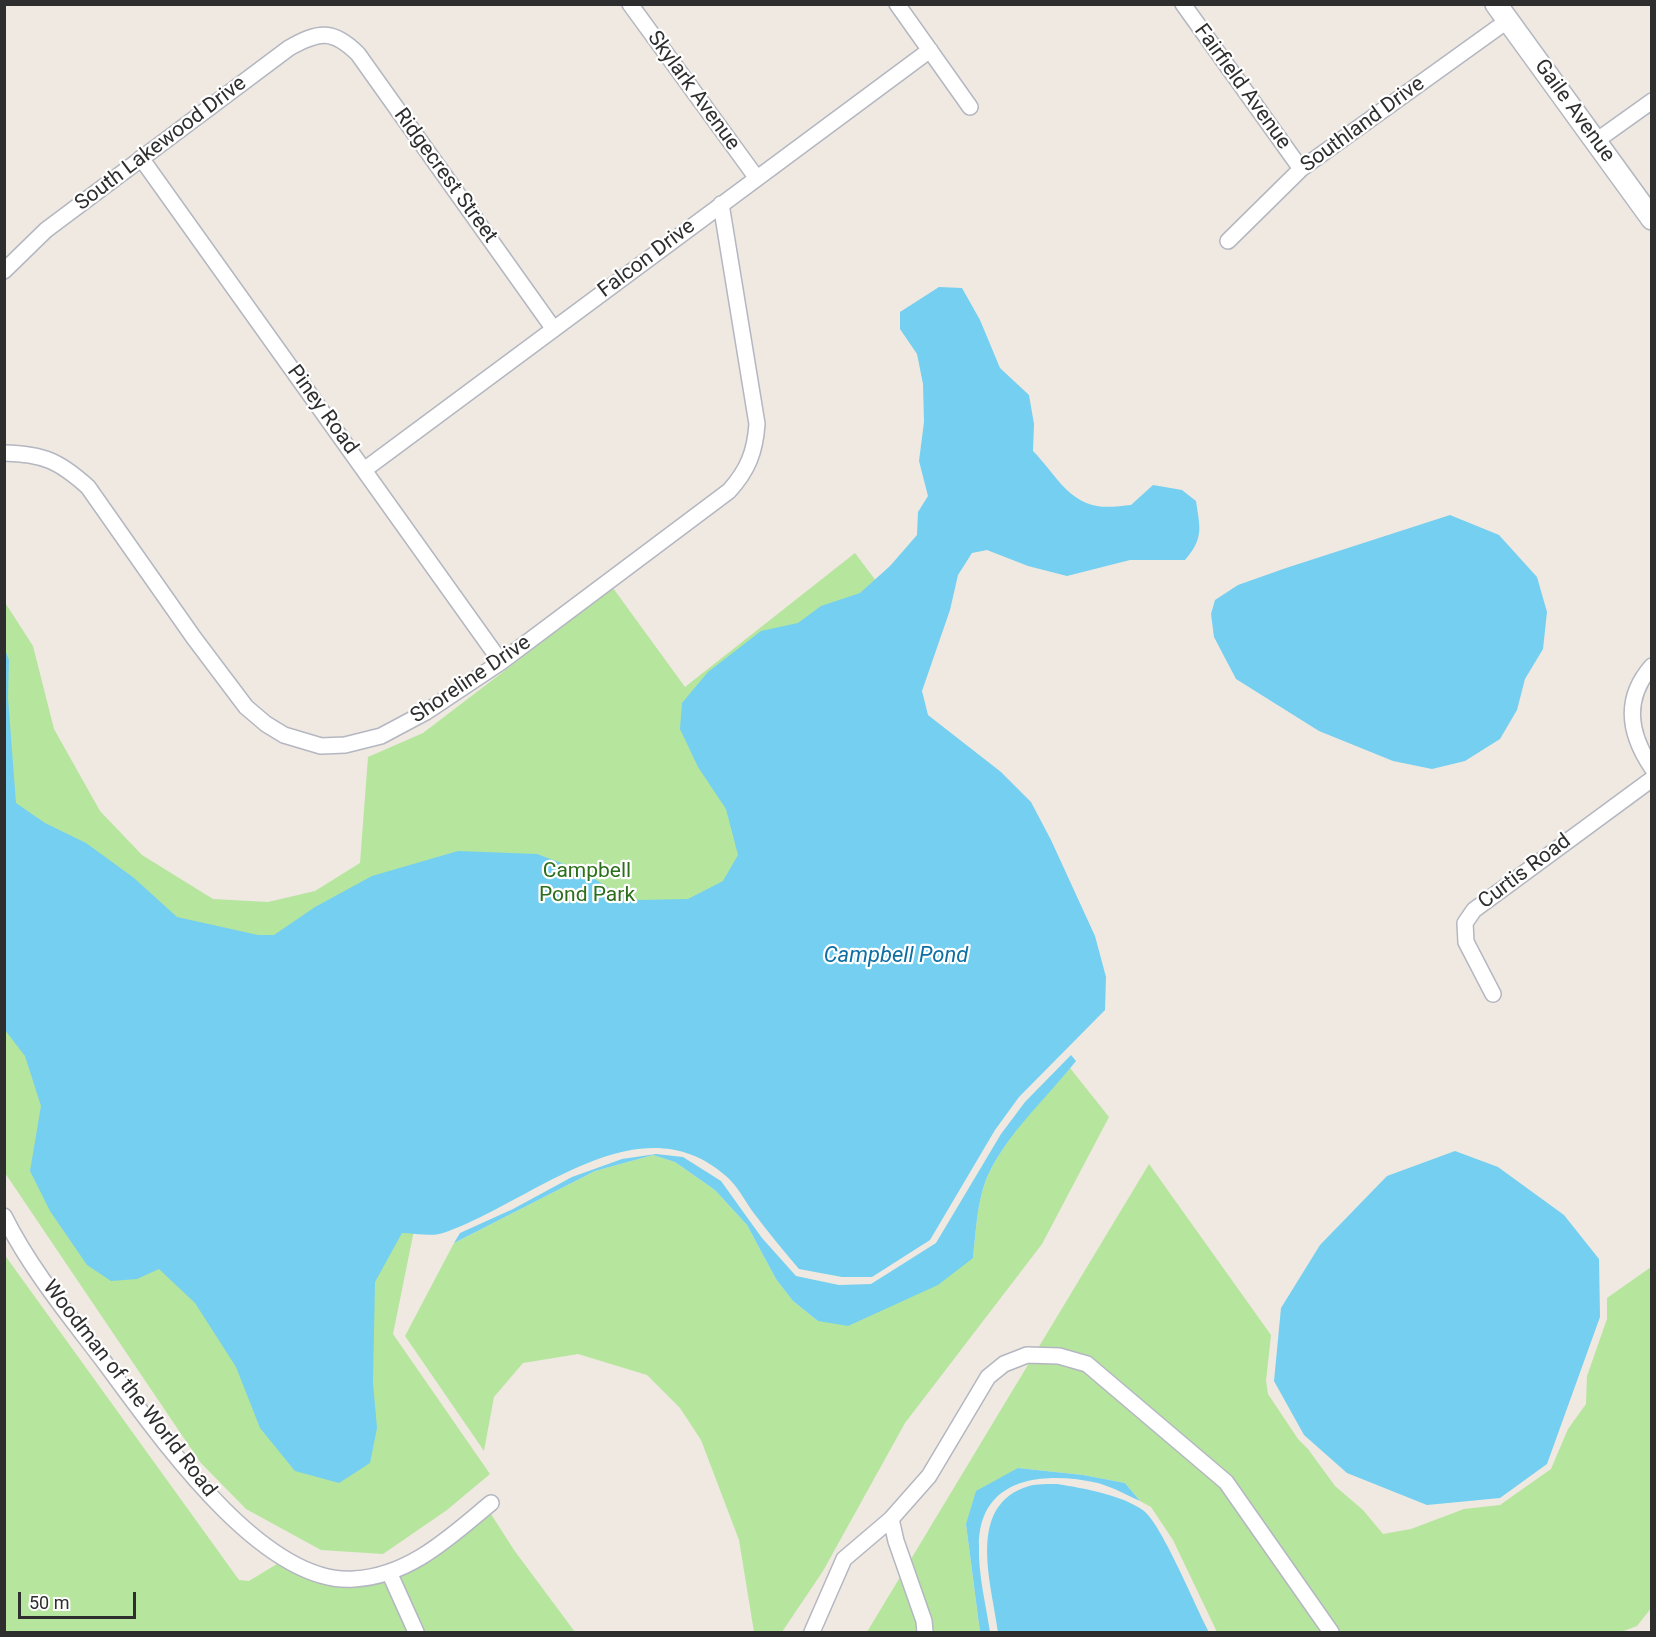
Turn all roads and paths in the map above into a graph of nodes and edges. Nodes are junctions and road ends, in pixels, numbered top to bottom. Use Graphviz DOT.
graph roads {
  1 [pos="630,4"];
  2 [pos="897,4"];
  3 [pos="1183,4"];
  4 [pos="1502,13"];
  5 [pos="329,35"];
  6 [pos="930,50"];
  7 [pos="1652,101"];
  8 [pos="970,107"];
  9 [pos="1596,141"];
  10 [pos="141,158"];
  11 [pos="1301,169"];
  12 [pos="756,177"];
  13 [pos="722,204"];
  14 [pos="1652,219"];
  15 [pos="1228,241"];
  16 [pos="4,271"];
  17 [pos="553,328"];
  18 [pos="4,453"];
  19 [pos="364,470"];
  20 [pos="501,662"];
  21 [pos="1652,666"];
  22 [pos="1652,768"];
  23 [pos="1652,779"];
  24 [pos="1493,994"];
  25 [pos="4,1216"];
  26 [pos="491,1503"];
  27 [pos="891,1519"];
  28 [pos="389,1572"];
  29 [pos="416,1632"];
  30 [pos="812,1632"];
  31 [pos="925,1632"];
  32 [pos="1331,1632"];
  1 -- 12 [label="street, Skylark Avenue"];
  2 -- 6 [label="street"];
  3 -- 11 [label="street, Fairfield Avenue"];
  4 -- 9 [label="street, Gaile Avenue"];
  4 -- 11 [label="street, Southland Drive"];
  5 -- 10 [label="street, South Lakewood Drive"];
  5 -- 17 [label="street, Ridgecrest Street"];
  6 -- 8 [label="street"];
  6 -- 12 [label="street, Falcon Drive"];
  7 -- 9 [label="street"];
  9 -- 14 [label="street, Gaile Avenue"];
  10 -- 16 [label="street, South Lakewood Drive"];
  10 -- 19 [label="street, Piney Road"];
  11 -- 15 [label="street, Southland Drive"];
  12 -- 13 [label="street, Falcon Drive"];
  13 -- 17 [label="street, Falcon Drive"];
  13 -- 20 [label="street, Shoreline Drive"];
  17 -- 19 [label="street, Falcon Drive"];
  18 -- 20 [label="street, Shoreline Drive"];
  19 -- 20 [label="street, Piney Road"];
  21 -- 22 [label="street"];
  23 -- 24 [label="street, Curtis Road"];
  25 -- 28 [label="street, Woodman of the World Road"];
  26 -- 28 [label="street, Woodman of the World Road"];
  27 -- 30 [label="street"];
  27 -- 31 [label="street"];
  27 -- 32 [label="street"];
  28 -- 29 [label="street"];
}
